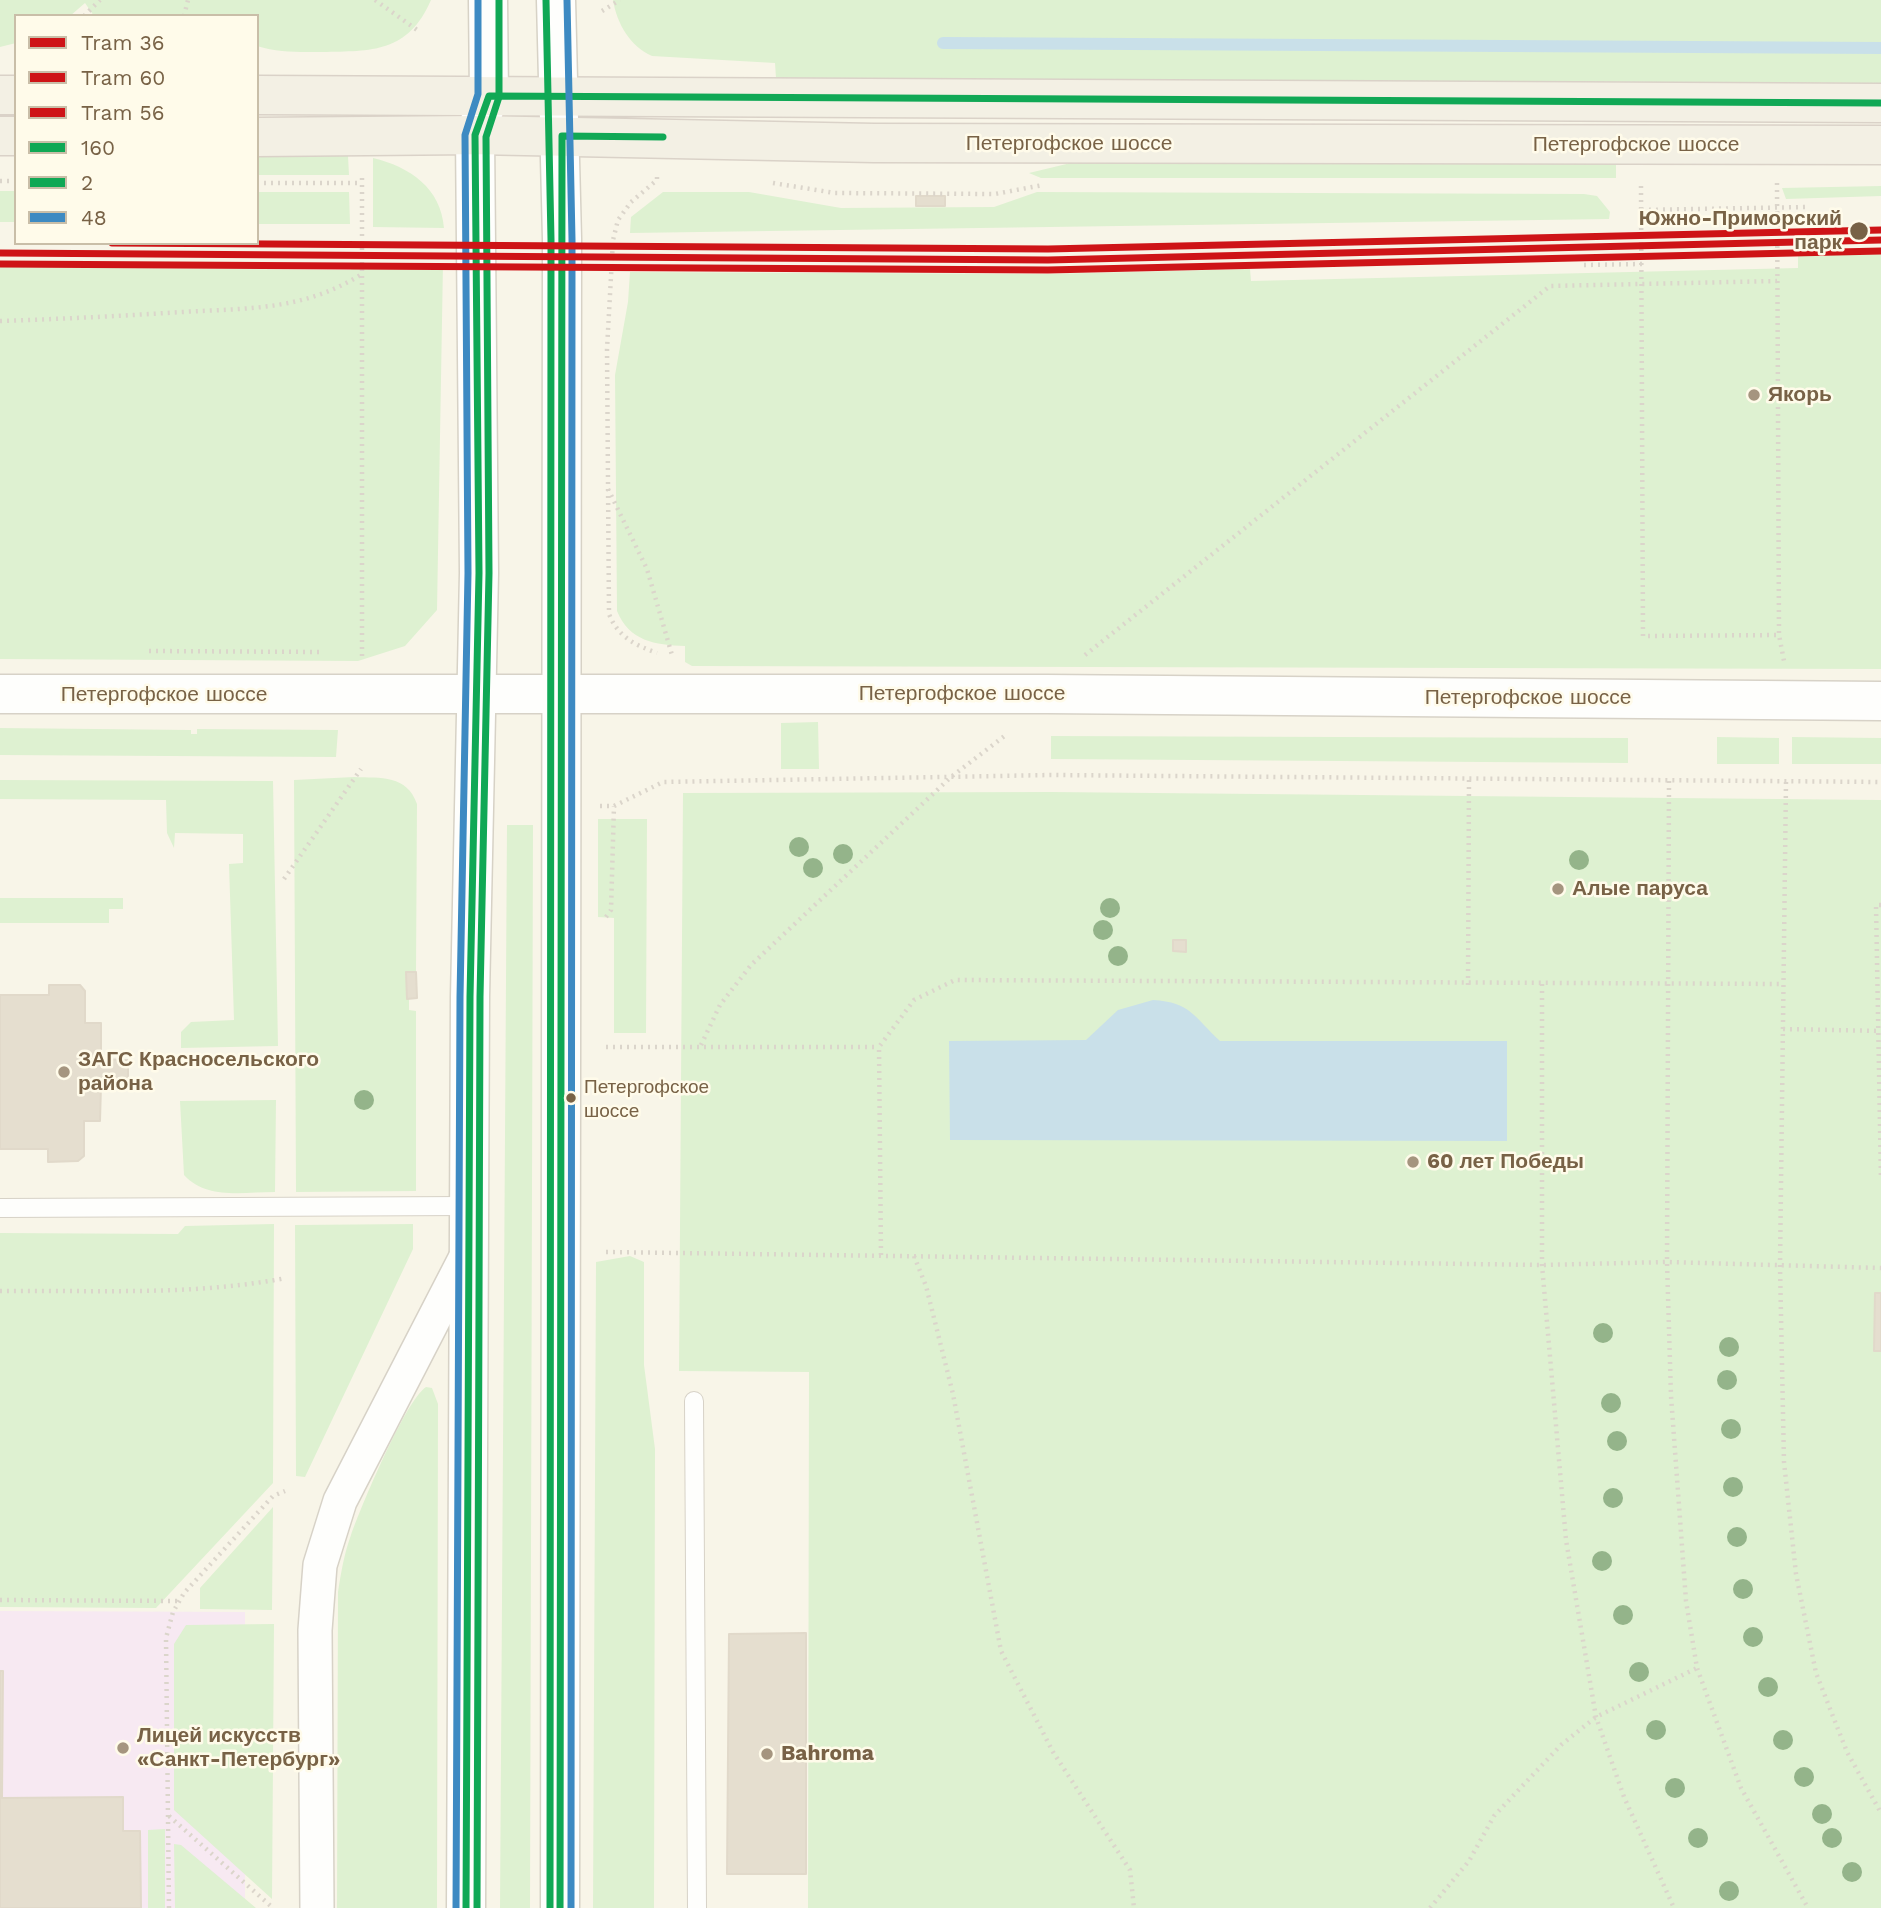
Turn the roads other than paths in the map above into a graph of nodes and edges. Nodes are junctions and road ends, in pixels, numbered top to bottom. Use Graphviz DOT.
graph roads {
  1 [pos="488,0"];
  2 [pos="556,0"];
  3 [pos="259,95"];
  4 [pos="489,96"];
  5 [pos="561,97"];
  6 [pos="1881,103"];
  7 [pos="475,135"];
  8 [pos="562,136"];
  9 [pos="259,137"];
  10 [pos="1881,145"];
  11 [pos="0,694"];
  12 [pos="562,694"];
  13 [pos="476,695"];
  14 [pos="1881,701"];
  15 [pos="469,1206"];
  16 [pos="0,1208"];
  17 [pos="469,1251"];
  18 [pos="694,1401"];
  19 [pos="317,1908"];
  20 [pos="466,1908"];
  21 [pos="560,1908"];
  22 [pos="698,1908"];
  1 -- 4 [label="main road"];
  2 -- 5 [label="main road"];
  3 -- 4 [label="main road, Петергофское шоссе"];
  4 -- 5 [label="main road, Петергофское шоссе"];
  4 -- 7 [label="main road"];
  5 -- 6 [label="main road, Петергофское шоссе"];
  5 -- 8 [label="main road"];
  7 -- 8 [label="main road, Петергофское шоссе"];
  7 -- 9 [label="main road, Петергофское шоссе"];
  7 -- 13 [label="main road"];
  8 -- 10 [label="main road, Петергофское шоссе"];
  8 -- 12 [label="main road"];
  11 -- 13 [label="main road, Петергофское шоссе"];
  12 -- 13 [label="main road, Петергофское шоссе"];
  12 -- 14 [label="main road, Петергофское шоссе"];
  12 -- 21 [label="main road"];
  13 -- 15 [label="main road"];
  15 -- 16 [label="lane"];
  15 -- 17 [label="main road"];
  17 -- 19 [label="street"];
  17 -- 20 [label="main road"];
  18 -- 22 [label="lane"];
}
